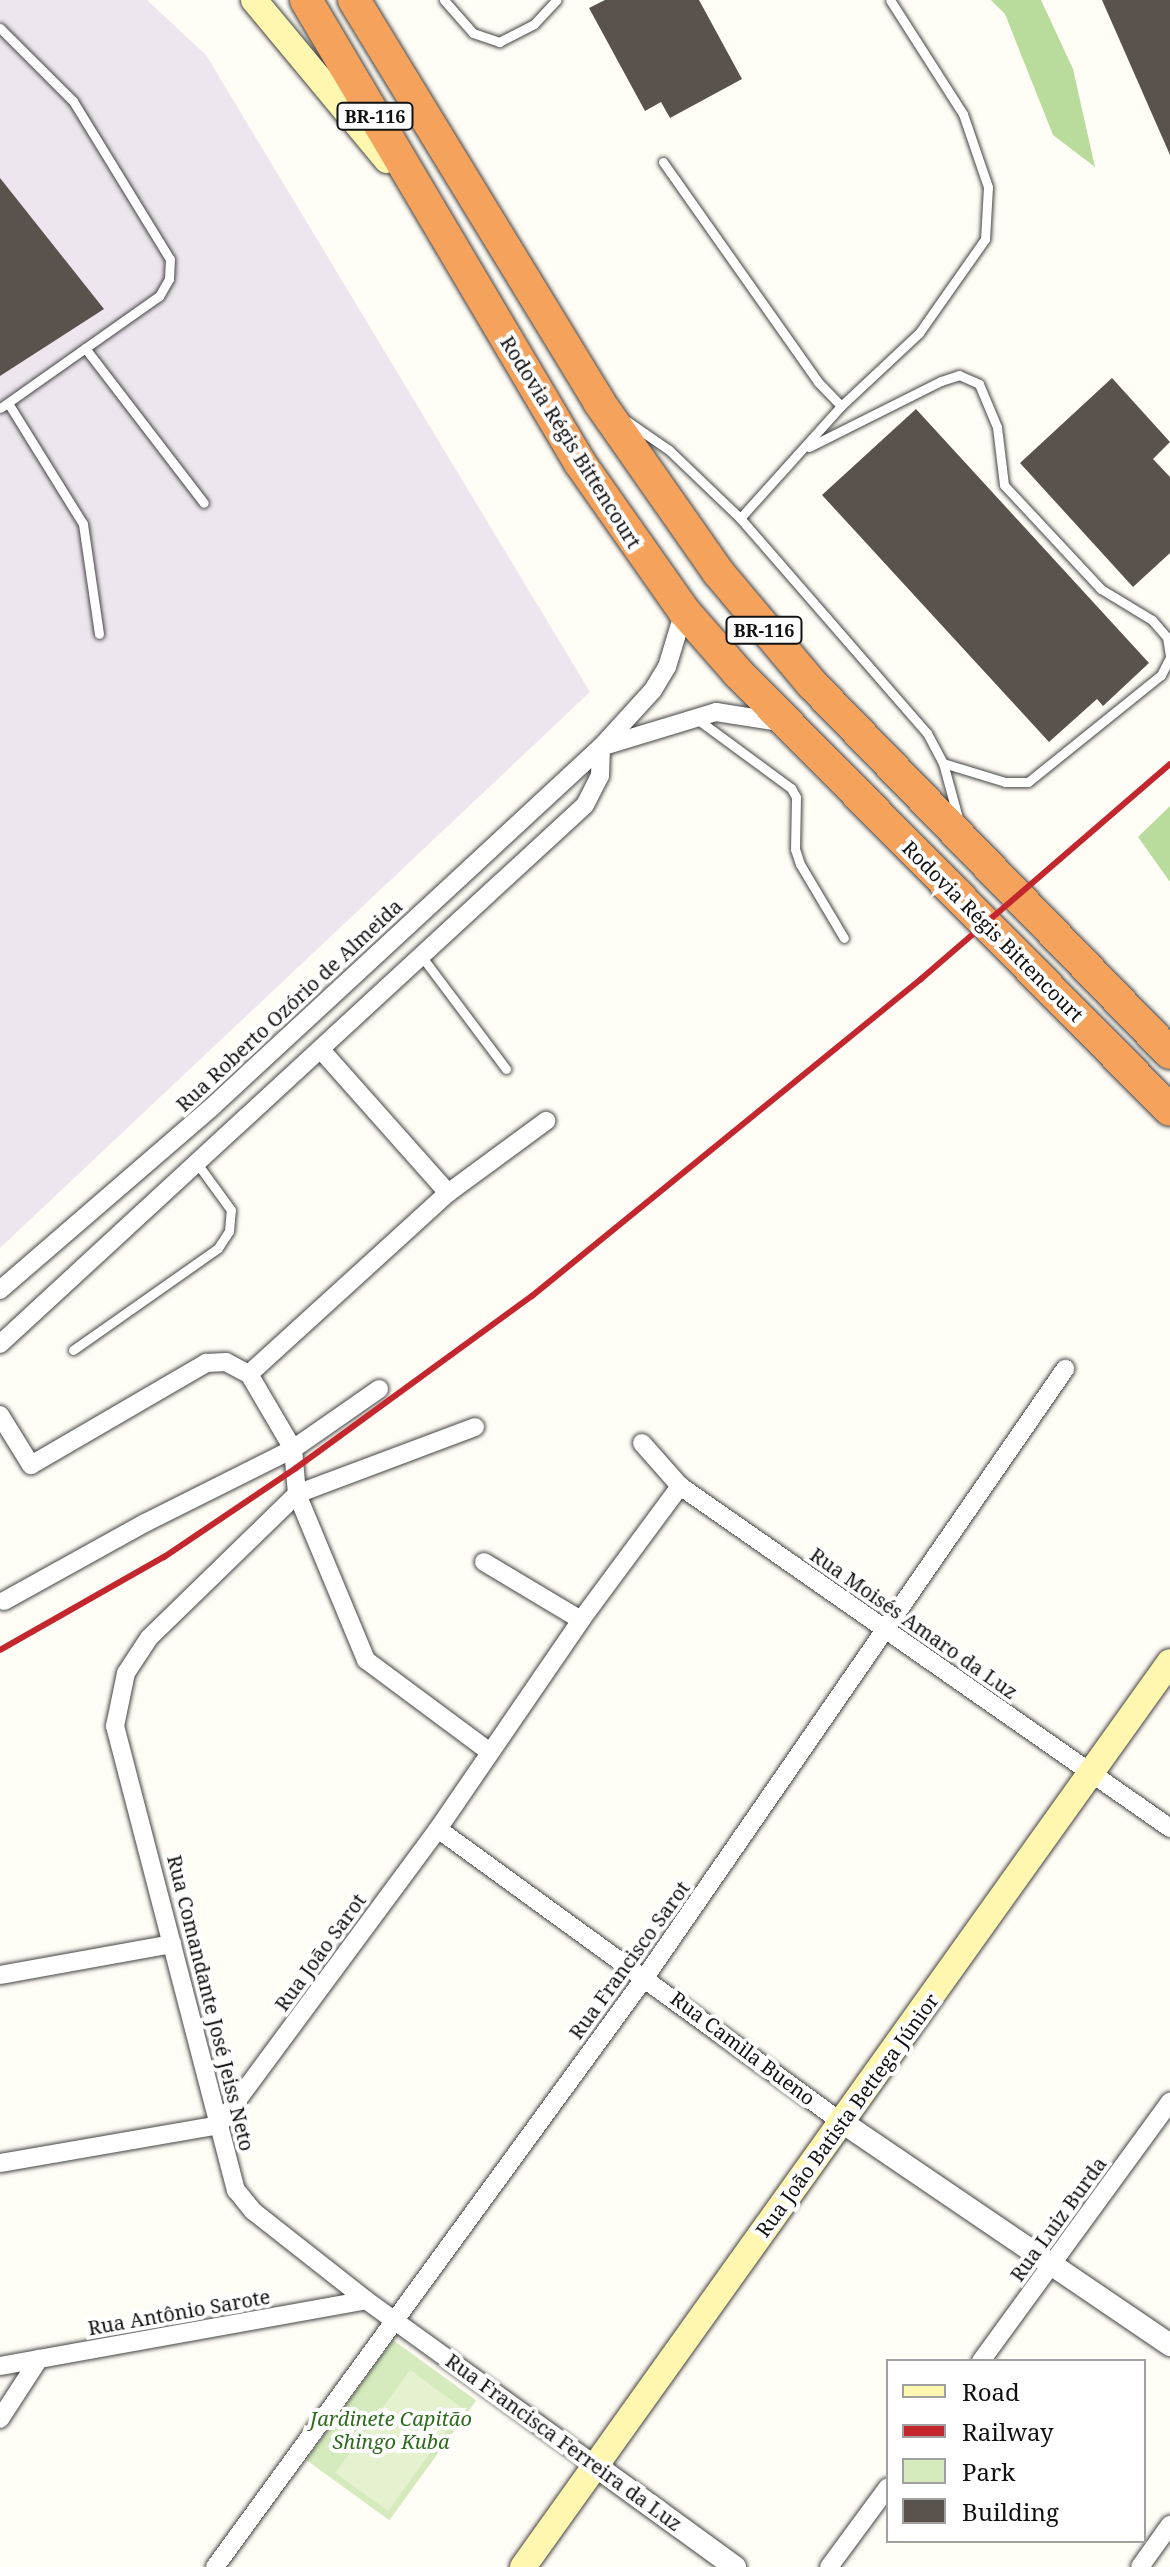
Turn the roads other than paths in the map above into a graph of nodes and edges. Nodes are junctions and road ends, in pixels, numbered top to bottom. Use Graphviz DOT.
graph roads {
  1 [pos="254,0"];
  2 [pos="306,0"];
  3 [pos="354,0"];
  4 [pos="369,0"];
  5 [pos="444,0"];
  6 [pos="556,0"];
  7 [pos="890,0"];
  8 [pos="0,28"];
  9 [pos="441,141"];
  10 [pos="663,162"];
  11 [pos="444,232"];
  12 [pos="85,348"];
  13 [pos="599,402"];
  14 [pos="4,405"];
  15 [pos="841,406"];
  16 [pos="809,447"];
  17 [pos="204,503"];
  18 [pos="740,518"];
  19 [pos="684,611"];
  20 [pos="99,634"];
  21 [pos="1170,656"];
  22 [pos="694,717"];
  23 [pos="787,724"];
  24 [pos="601,747"];
  25 [pos="943,763"];
  26 [pos="966,844"];
  27 [pos="403,931"];
  28 [pos="844,938"];
  29 [pos="422,957"];
  30 [pos="322,1051"];
  31 [pos="1170,1053"];
  32 [pos="506,1069"];
  33 [pos="1170,1110"];
  34 [pos="546,1121"];
  35 [pos="176,1139"];
  36 [pos="199,1166"];
  37 [pos="448,1193"];
  38 [pos="0,1290"];
  39 [pos="0,1344"];
  40 [pos="73,1350"];
  41 [pos="1065,1369"];
  42 [pos="249,1374"];
  43 [pos="379,1389"];
  44 [pos="0,1415"];
  45 [pos="475,1427"];
  46 [pos="642,1443"];
  47 [pos="293,1449"];
  48 [pos="680,1486"];
  49 [pos="297,1494"];
  50 [pos="484,1562"];
  51 [pos="4,1601"];
  52 [pos="581,1620"];
  53 [pos="887,1633"];
  54 [pos="1170,1662"];
  55 [pos="490,1752"];
  56 [pos="1091,1772"];
  57 [pos="1170,1828"];
  58 [pos="438,1829"];
  59 [pos="172,1944"];
  60 [pos="0,1975"];
  61 [pos="646,1976"];
  62 [pos="1170,2102"];
  63 [pos="842,2122"];
  64 [pos="219,2125"];
  65 [pos="0,2163"];
  66 [pos="1052,2265"];
  67 [pos="366,2300"];
  68 [pos="392,2317"];
  69 [pos="1170,2345"];
  70 [pos="39,2359"];
  71 [pos="982,2359"];
  72 [pos="0,2366"];
  73 [pos="0,2419"];
  74 [pos="596,2466"];
  75 [pos="886,2490"];
  76 [pos="1170,2525"];
  77 [pos="215,2567"];
  78 [pos="523,2567"];
  79 [pos="735,2567"];
  80 [pos="829,2567"];
  81 [pos="1140,2567"];
  1 -- 11 [label="main road, BR-116"];
  2 -- 11 [label="highway, Rodovia Régis Bittencourt / BR-116"];
  3 -- 9 [label="highway, Rodovia Régis Bittencourt / BR-116"];
  4 -- 9 [label="main road, BR-116"];
  5 -- 6 [label="lane"];
  7 -- 15 [label="lane"];
  8 -- 12 [label="lane"];
  9 -- 13 [label="highway, Rodovia Régis Bittencourt / BR-116"];
  10 -- 15 [label="lane"];
  11 -- 19 [label="highway, Rodovia Régis Bittencourt / BR-116"];
  12 -- 14 [label="lane"];
  12 -- 17 [label="lane"];
  13 -- 18 [label="lane"];
  13 -- 26 [label="highway, Rodovia Régis Bittencourt / BR-116"];
  14 -- 20 [label="lane"];
  15 -- 16 [label="lane"];
  16 -- 18 [label="lane"];
  16 -- 21 [label="lane"];
  18 -- 25 [label="lane"];
  19 -- 23 [label="highway, Rodovia Régis Bittencourt / BR-116"];
  19 -- 24 [label="street, Rua Roberto Ozório de Almeida"];
  21 -- 25 [label="lane"];
  22 -- 23 [label="street, Rua Roberto Ozório de Almeida"];
  22 -- 24 [label="street, Rua Roberto Ozório de Almeida"];
  22 -- 28 [label="lane"];
  23 -- 33 [label="highway, Rodovia Régis Bittencourt / BR-116"];
  24 -- 27 [label="street, Rua Roberto Ozório de Almeida"];
  24 -- 29 [label="street"];
  25 -- 26 [label="lane"];
  26 -- 31 [label="highway, Rodovia Régis Bittencourt / BR-116"];
  27 -- 29 [label="street"];
  27 -- 35 [label="street, Rua Roberto Ozório de Almeida"];
  29 -- 30 [label="street"];
  29 -- 32 [label="lane"];
  30 -- 36 [label="street"];
  30 -- 37 [label="street"];
  34 -- 37 [label="street"];
  35 -- 36 [label="street"];
  35 -- 38 [label="street, Rua Roberto Ozório de Almeida"];
  36 -- 39 [label="street"];
  36 -- 40 [label="lane"];
  37 -- 42 [label="street"];
  41 -- 53 [label="street, Rua Francisco Sarot"];
  42 -- 44 [label="street"];
  42 -- 47 [label="street"];
  43 -- 47 [label="street"];
  45 -- 49 [label="street"];
  46 -- 48 [label="street, Rua Moisés Amaro da Luz"];
  47 -- 49 [label="street"];
  47 -- 51 [label="street"];
  48 -- 52 [label="street, Rua João Sarot"];
  48 -- 53 [label="street, Rua Moisés Amaro da Luz"];
  49 -- 55 [label="street"];
  49 -- 59 [label="street, Rua Comandante José Jeiss Neto"];
  50 -- 52 [label="street"];
  52 -- 55 [label="street, Rua João Sarot"];
  53 -- 56 [label="street, Rua Moisés Amaro da Luz"];
  53 -- 61 [label="street, Rua Francisco Sarot"];
  54 -- 56 [label="main road, Rua João Batista Bettega Júnior"];
  55 -- 58 [label="street, Rua João Sarot"];
  56 -- 57 [label="street, Rua Moisés Amaro da Luz"];
  56 -- 63 [label="main road, Rua João Batista Bettega Júnior"];
  58 -- 61 [label="street, Rua Camila Bueno"];
  58 -- 64 [label="street, Rua João Sarot"];
  59 -- 60 [label="street"];
  59 -- 64 [label="street, Rua Comandante José Jeiss Neto"];
  61 -- 63 [label="street, Rua Camila Bueno"];
  61 -- 68 [label="street, Rua Francisco Sarot"];
  62 -- 66 [label="street, Rua Luiz Burda"];
  63 -- 66 [label="street, Rua Camila Bueno"];
  63 -- 74 [label="main road, Rua João Batista Bettega Júnior"];
  64 -- 65 [label="street"];
  64 -- 67 [label="street, Rua Comandante José Jeiss Neto"];
  66 -- 69 [label="street, Rua Camila Bueno"];
  66 -- 71 [label="street, Rua Luiz Burda"];
  67 -- 68 [label="street, Rua Comandante José Jeiss Neto"];
  67 -- 70 [label="street, Rua Antônio Sarote"];
  68 -- 74 [label="street, Rua Francisca Ferreira da Luz"];
  68 -- 77 [label="street, Rua Francisco Sarot"];
  70 -- 72 [label="street, Rua Antônio Sarote"];
  70 -- 73 [label="street"];
  74 -- 78 [label="main road, Rua João Batista Bettega Júnior"];
  74 -- 79 [label="street, Rua Francisca Ferreira da Luz"];
  75 -- 80 [label="street"];
  76 -- 81 [label="street"];
}
